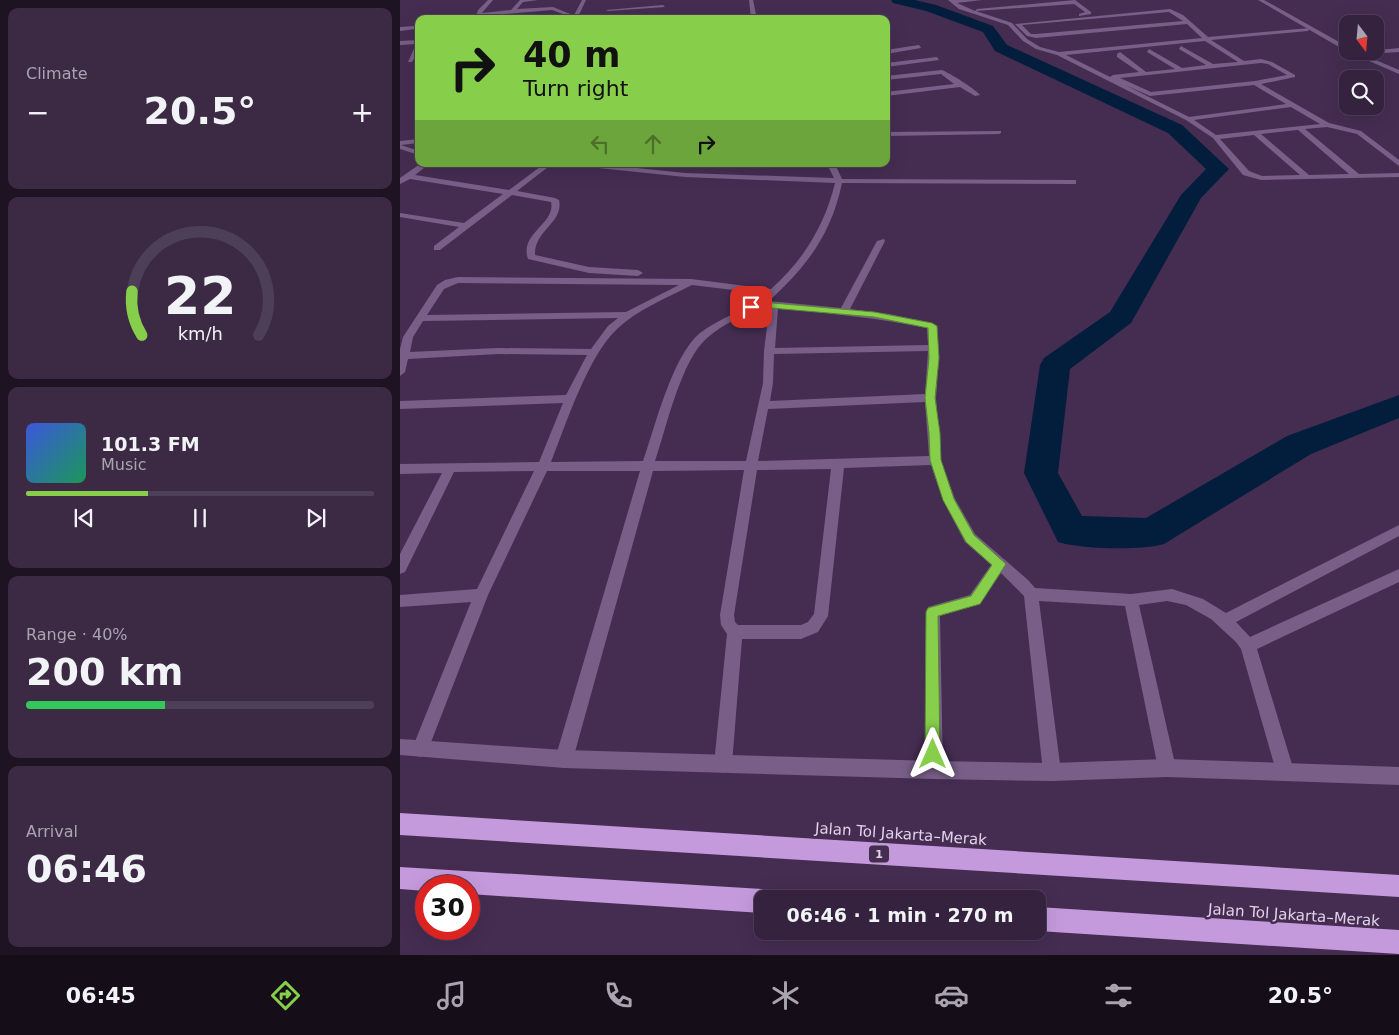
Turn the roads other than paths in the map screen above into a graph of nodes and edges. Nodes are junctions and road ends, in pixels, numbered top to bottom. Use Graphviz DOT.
graph roads {
  1 [pos="491,0"];
  2 [pos="536,0"];
  3 [pos="584,0"];
  4 [pos="665,0"];
  5 [pos="751,0"];
  6 [pos="980,0"];
  7 [pos="1260,0"];
  8 [pos="952,1"];
  9 [pos="1073,1"];
  10 [pos="548,3"];
  11 [pos="663,6"];
  12 [pos="553,8"];
  13 [pos="971,10"];
  14 [pos="513,12"];
  15 [pos="479,15"];
  16 [pos="492,15"];
  17 [pos="570,15"];
  18 [pos="574,15"];
  19 [pos="608,15"];
  20 [pos="661,15"];
  21 [pos="753,15"];
  22 [pos="1004,21"];
  23 [pos="1187,22"];
  24 [pos="414,28"];
  25 [pos="400,29"];
  26 [pos="1308,29"];
  27 [pos="1277,32"];
  28 [pos="1315,33"];
  29 [pos="1285,36"];
  30 [pos="1225,39"];
  31 [pos="1208,40"];
  32 [pos="400,43"];
  33 [pos="415,43"];
  34 [pos="1102,45"];
  35 [pos="1339,45"];
  36 [pos="919,48"];
  37 [pos="1181,48"];
  38 [pos="1399,50"];
  39 [pos="415,51"];
  40 [pos="1149,51"];
  41 [pos="1384,51"];
  42 [pos="890,52"];
  43 [pos="1062,55"];
  44 [pos="937,59"];
  45 [pos="1371,60"];
  46 [pos="410,61"];
  47 [pos="1242,62"];
  48 [pos="890,65"];
  49 [pos="1212,66"];
  50 [pos="1180,69"];
  51 [pos="1399,72"];
  52 [pos="1144,73"];
  53 [pos="890,78"];
  54 [pos="1255,83"];
  55 [pos="960,85"];
  56 [pos="1265,89"];
  57 [pos="890,94"];
  58 [pos="977,95"];
  59 [pos="1148,99"];
  60 [pos="1291,105"];
  61 [pos="1188,119"];
  62 [pos="1327,125"];
  63 [pos="1300,129"];
  64 [pos="1000,132"];
  65 [pos="1256,133"];
  66 [pos="890,134"];
  67 [pos="1215,138"];
  68 [pos="415,142"];
  69 [pos="400,145"];
  70 [pos="415,151"];
  71 [pos="1399,164"];
  72 [pos="421,167"];
  73 [pos="544,167"];
  74 [pos="608,167"];
  75 [pos="832,167"];
  76 [pos="1399,175"];
  77 [pos="408,176"];
  78 [pos="1307,177"];
  79 [pos="1358,177"];
  80 [pos="839,181"];
  81 [pos="400,182"];
  82 [pos="1073,182"];
  83 [pos="512,193"];
  84 [pos="400,216"];
  85 [pos="466,226"];
  86 [pos="881,241"];
  87 [pos="437,248"];
  88 [pos="668,281"];
  89 [pos="691,282"];
  90 [pos="773,292"];
  91 [pos="767,304"];
  92 [pos="844,310"];
  93 [pos="628,315"];
  94 [pos="421,318"];
  95 [pos="404,337"];
  96 [pos="933,348"];
  97 [pos="769,351"];
  98 [pos="594,352"];
  99 [pos="405,356"];
  100 [pos="400,372"];
  101 [pos="930,398"];
  102 [pos="570,399"];
  103 [pos="400,405"];
  104 [pos="763,405"];
  105 [pos="935,460"];
  106 [pos="648,464"];
  107 [pos="838,465"];
  108 [pos="543,466"];
  109 [pos="751,466"];
  110 [pos="450,468"];
  111 [pos="400,469"];
  112 [pos="1399,530"];
  113 [pos="999,564"];
  114 [pos="400,568"];
  115 [pos="1399,574"];
  116 [pos="1031,594"];
  117 [pos="481,595"];
  118 [pos="1131,600"];
  119 [pos="400,601"];
  120 [pos="1224,621"];
  121 [pos="735,632"];
  122 [pos="1248,646"];
  123 [pos="400,748"];
  124 [pos="420,749"];
  125 [pos="564,759"];
  126 [pos="723,764"];
  127 [pos="1167,768"];
  128 [pos="934,770"];
  129 [pos="1285,771"];
  130 [pos="1052,772"];
  131 [pos="1399,776"];
  132 [pos="400,824"];
  133 [pos="400,878"];
  134 [pos="1399,886"];
  135 [pos="754,900"];
  136 [pos="1046,920"];
  137 [pos="1399,942"];
  1 -- 15 [label="street"];
  2 -- 14 [label="street"];
  3 -- 18 [label="street"];
  4 -- 11 [label="street"];
  5 -- 21 [label="street"];
  6 -- 8 [label="street"];
  7 -- 26 [label="street"];
  8 -- 13 [label="street"];
  9 -- 13 [label="street"];
  9 -- 22 [label="street"];
  10 -- 12 [label="street"];
  11 -- 19 [label="street"];
  11 -- 20 [label="street"];
  12 -- 14 [label="street"];
  12 -- 17 [label="street"];
  13 -- 22 [label="street"];
  14 -- 16 [label="street"];
  22 -- 43 [label="street"];
  23 -- 23 [label="street"];
  23 -- 31 [label="street"];
  24 -- 25 [label="street"];
  26 -- 27 [label="street"];
  26 -- 28 [label="street"];
  27 -- 29 [label="street"];
  27 -- 30 [label="street"];
  28 -- 29 [label="street"];
  28 -- 35 [label="street"];
  29 -- 30 [label="street"];
  30 -- 31 [label="street"];
  31 -- 34 [label="street"];
  31 -- 37 [label="street"];
  31 -- 43 [label="street"];
  31 -- 47 [label="street"];
  32 -- 33 [label="street"];
  36 -- 42 [label="street"];
  37 -- 40 [label="street"];
  37 -- 49 [label="street"];
  38 -- 41 [label="street"];
  39 -- 46 [label="street"];
  40 -- 50 [label="street"];
  40 -- 52 [label="street"];
  43 -- 59 [label="street"];
  44 -- 48 [label="street"];
  45 -- 51 [label="street"];
  47 -- 49 [label="street"];
  47 -- 54 [label="street"];
  49 -- 50 [label="street"];
  50 -- 52 [label="street"];
  52 -- 54 [label="street"];
  53 -- 55 [label="street"];
  54 -- 56 [label="street"];
  55 -- 57 [label="street"];
  55 -- 58 [label="street"];
  56 -- 59 [label="street"];
  56 -- 60 [label="street"];
  59 -- 61 [label="street"];
  60 -- 61 [label="street"];
  60 -- 62 [label="street"];
  61 -- 67 [label="street"];
  62 -- 63 [label="street"];
  62 -- 71 [label="street"];
  63 -- 65 [label="street"];
  63 -- 79 [label="street"];
  64 -- 66 [label="street"];
  65 -- 67 [label="street"];
  65 -- 78 [label="street"];
  67 -- 78 [label="street"];
  68 -- 69 [label="street"];
  69 -- 70 [label="street"];
  72 -- 77 [label="street"];
  73 -- 83 [label="street"];
  74 -- 80 [label="street"];
  75 -- 80 [label="street"];
  76 -- 79 [label="street"];
  77 -- 81 [label="street"];
  77 -- 83 [label="street"];
  78 -- 79 [label="street"];
  80 -- 82 [label="street"];
  80 -- 90 [label="street"];
  83 -- 85 [label="street"];
  83 -- 88 [label="street"];
  84 -- 85 [label="street"];
  85 -- 87 [label="street"];
  86 -- 92 [label="street"];
  88 -- 89 [label="street"];
  88 -- 94 [label="street"];
  89 -- 90 [label="street"];
  89 -- 93 [label="street"];
  90 -- 91 [label="street"];
  91 -- 92 [label="street"];
  91 -- 97 [label="street"];
  91 -- 106 [label="street"];
  92 -- 96 [label="street"];
  93 -- 94 [label="street"];
  93 -- 98 [label="street"];
  94 -- 95 [label="street"];
  95 -- 99 [label="street"];
  96 -- 97 [label="street"];
  96 -- 101 [label="street"];
  97 -- 104 [label="street"];
  98 -- 99 [label="street"];
  98 -- 102 [label="street"];
  99 -- 100 [label="street"];
  101 -- 104 [label="street"];
  101 -- 105 [label="street"];
  102 -- 103 [label="street"];
  102 -- 108 [label="street"];
  104 -- 109 [label="street"];
  105 -- 107 [label="street"];
  105 -- 113 [label="street"];
  106 -- 108 [label="street"];
  106 -- 109 [label="street"];
  106 -- 125 [label="street"];
  107 -- 109 [label="street"];
  107 -- 121 [label="street"];
  108 -- 110 [label="street"];
  108 -- 117 [label="street"];
  109 -- 121 [label="street"];
  110 -- 111 [label="street"];
  110 -- 114 [label="street"];
  112 -- 120 [label="street"];
  113 -- 116 [label="street"];
  113 -- 128 [label="street"];
  115 -- 122 [label="street"];
  116 -- 118 [label="street"];
  116 -- 130 [label="street"];
  117 -- 119 [label="street"];
  117 -- 124 [label="street"];
  118 -- 120 [label="street"];
  118 -- 127 [label="street"];
  120 -- 122 [label="street"];
  121 -- 126 [label="street"];
  122 -- 129 [label="street"];
  123 -- 124 [label="street"];
  124 -- 125 [label="street"];
  125 -- 126 [label="street"];
  126 -- 128 [label="street"];
  127 -- 129 [label="street"];
  127 -- 130 [label="street"];
  128 -- 130 [label="street"];
  129 -- 131 [label="street"];
  132 -- 134 [label="highway, Jalan Tol Jakarta–Merak / 1"];
  133 -- 135 [label="highway"];
  136 -- 137 [label="highway, Jalan Tol Jakarta–Merak"];
}
